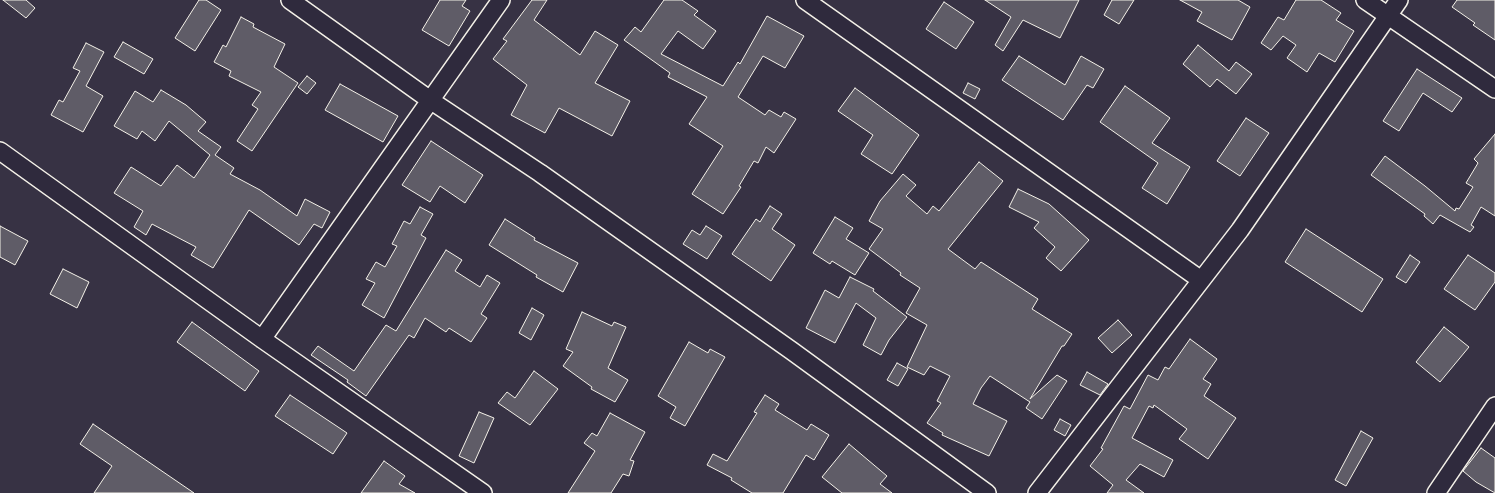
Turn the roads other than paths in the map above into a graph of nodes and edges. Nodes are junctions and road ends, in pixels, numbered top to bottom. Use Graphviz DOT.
graph roads {
  1 [pos="290,0"];
  2 [pos="501,0"];
  3 [pos="805,0"];
  4 [pos="1365,0"];
  5 [pos="1399,0"];
  6 [pos="1389,16"];
  7 [pos="1495,89"];
  8 [pos="430,100"];
  9 [pos="0,151"];
  10 [pos="1201,280"];
  11 [pos="262,340"];
  12 [pos="1495,406"];
  13 [pos="483,493"];
  14 [pos="987,493"];
  15 [pos="1037,493"];
  16 [pos="1436,493"];
  1 -- 8 [label="street"];
  2 -- 8 [label="street"];
  3 -- 10 [label="street"];
  4 -- 6 [label="street"];
  5 -- 6 [label="street"];
  6 -- 7 [label="street"];
  6 -- 10 [label="street"];
  8 -- 11 [label="street"];
  8 -- 14 [label="street"];
  9 -- 11 [label="street"];
  10 -- 15 [label="street"];
  11 -- 13 [label="street"];
  12 -- 16 [label="street"];
}
